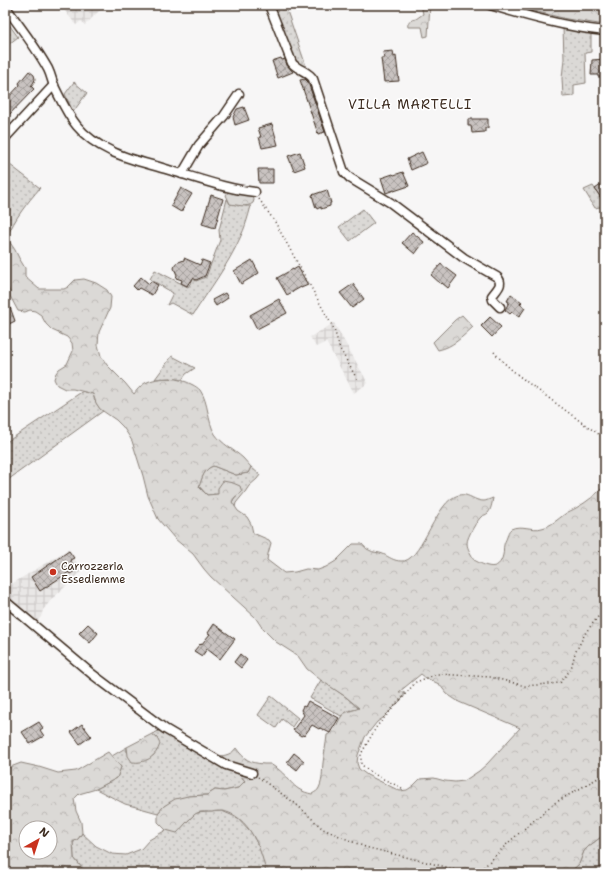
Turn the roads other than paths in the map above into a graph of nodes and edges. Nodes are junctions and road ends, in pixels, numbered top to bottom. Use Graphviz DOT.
graph roads {
  1 [pos="269,5"];
  2 [pos="490,5"];
  3 [pos="5,6"];
  4 [pos="605,31"];
  5 [pos="54,85"];
  6 [pos="239,94"];
  7 [pos="5,138"];
  8 [pos="182,174"];
  9 [pos="257,195"];
  10 [pos="500,307"];
  11 [pos="5,601"];
  12 [pos="252,773"];
  1 -- 10 [label="street"];
  2 -- 4 [label="street"];
  3 -- 5 [label="street"];
  5 -- 7 [label="street"];
  5 -- 8 [label="street"];
  6 -- 8 [label="street"];
  8 -- 9 [label="street"];
  11 -- 12 [label="street"];
}
